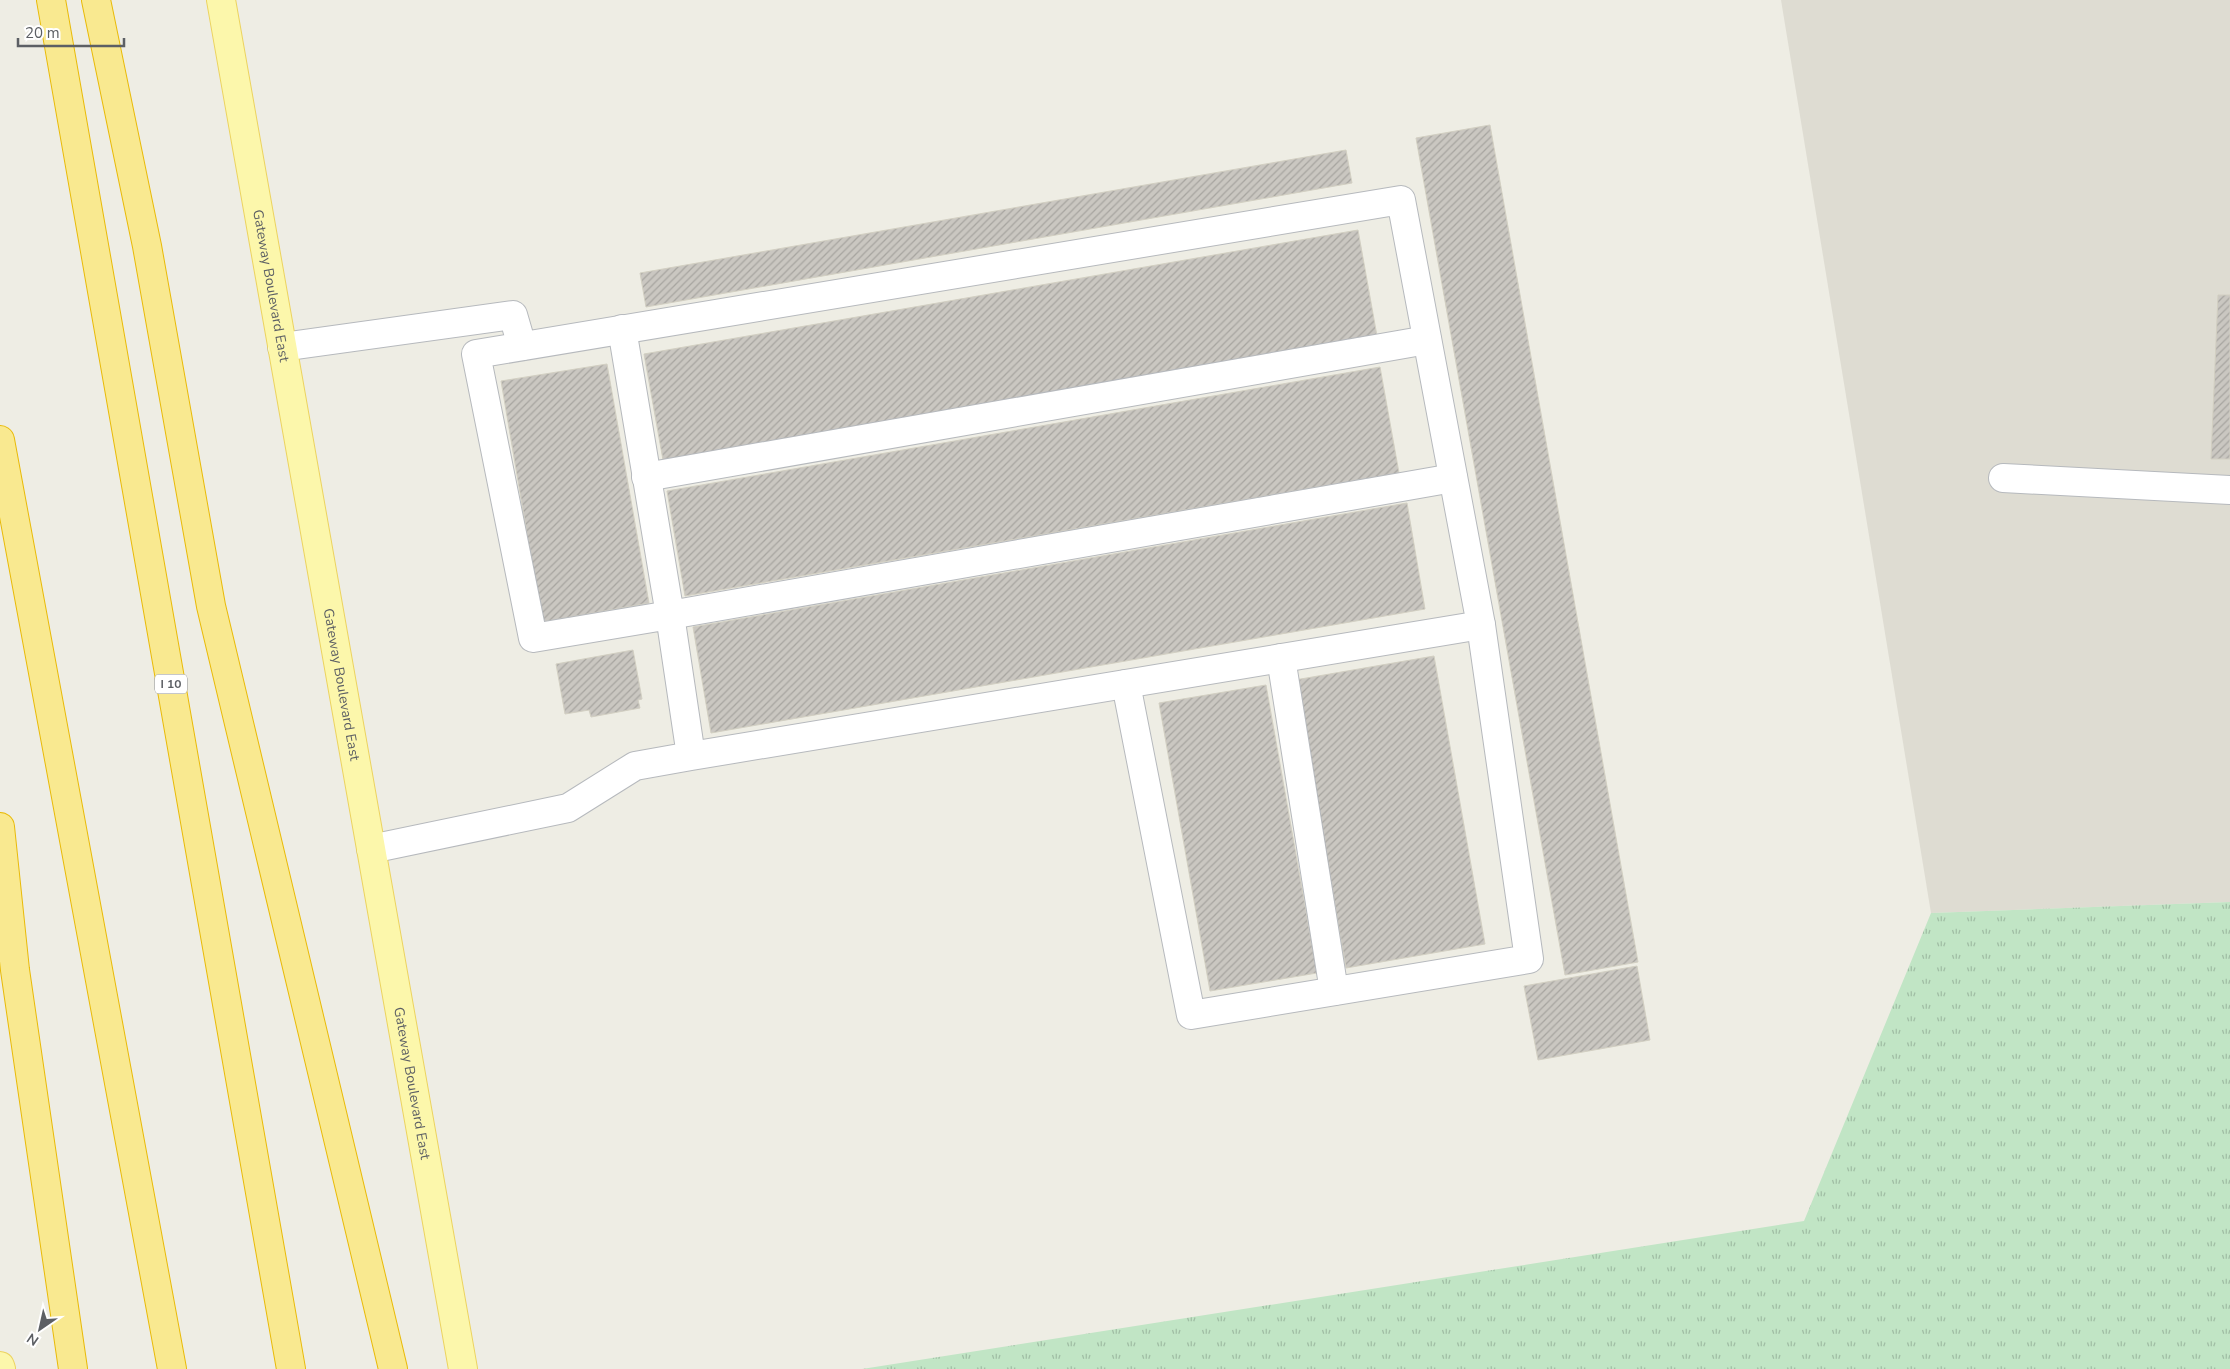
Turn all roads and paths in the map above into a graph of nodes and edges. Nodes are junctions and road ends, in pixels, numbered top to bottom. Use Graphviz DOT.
graph roads {
  1 [pos="51,0"];
  2 [pos="96,0"];
  3 [pos="221,0"];
  4 [pos="622,329"];
  5 [pos="1427,340"];
  6 [pos="522,346"];
  7 [pos="282,347"];
  8 [pos="0,440"];
  9 [pos="646,477"];
  10 [pos="1453,478"];
  11 [pos="2002,478"];
  12 [pos="2230,490"];
  13 [pos="670,615"];
  14 [pos="1481,625"];
  15 [pos="1281,658"];
  16 [pos="1126,684"];
  17 [pos="691,756"];
  18 [pos="0,827"];
  19 [pos="371,849"];
  20 [pos="1334,991"];
  21 [pos="74,1369"];
  22 [pos="172,1369"];
  23 [pos="291,1369"];
  24 [pos="393,1369"];
  25 [pos="463,1369"];
  1 -- 23 [label="highway, I 10"];
  2 -- 24 [label="highway"];
  3 -- 7 [label="main road, Gateway Boulevard East"];
  4 -- 5 [label="lane"];
  4 -- 6 [label="lane"];
  4 -- 9 [label="lane"];
  5 -- 9 [label="lane"];
  5 -- 10 [label="lane"];
  6 -- 7 [label="lane"];
  6 -- 13 [label="lane"];
  7 -- 19 [label="main road, Gateway Boulevard East"];
  8 -- 22 [label="highway"];
  9 -- 13 [label="lane"];
  10 -- 13 [label="lane"];
  10 -- 14 [label="lane"];
  11 -- 12 [label="lane"];
  13 -- 17 [label="lane"];
  14 -- 15 [label="lane"];
  14 -- 20 [label="lane"];
  15 -- 16 [label="lane"];
  15 -- 20 [label="lane"];
  16 -- 17 [label="lane"];
  16 -- 20 [label="lane"];
  17 -- 19 [label="lane"];
  18 -- 21 [label="highway"];
  19 -- 25 [label="main road, Gateway Boulevard East"];
}
